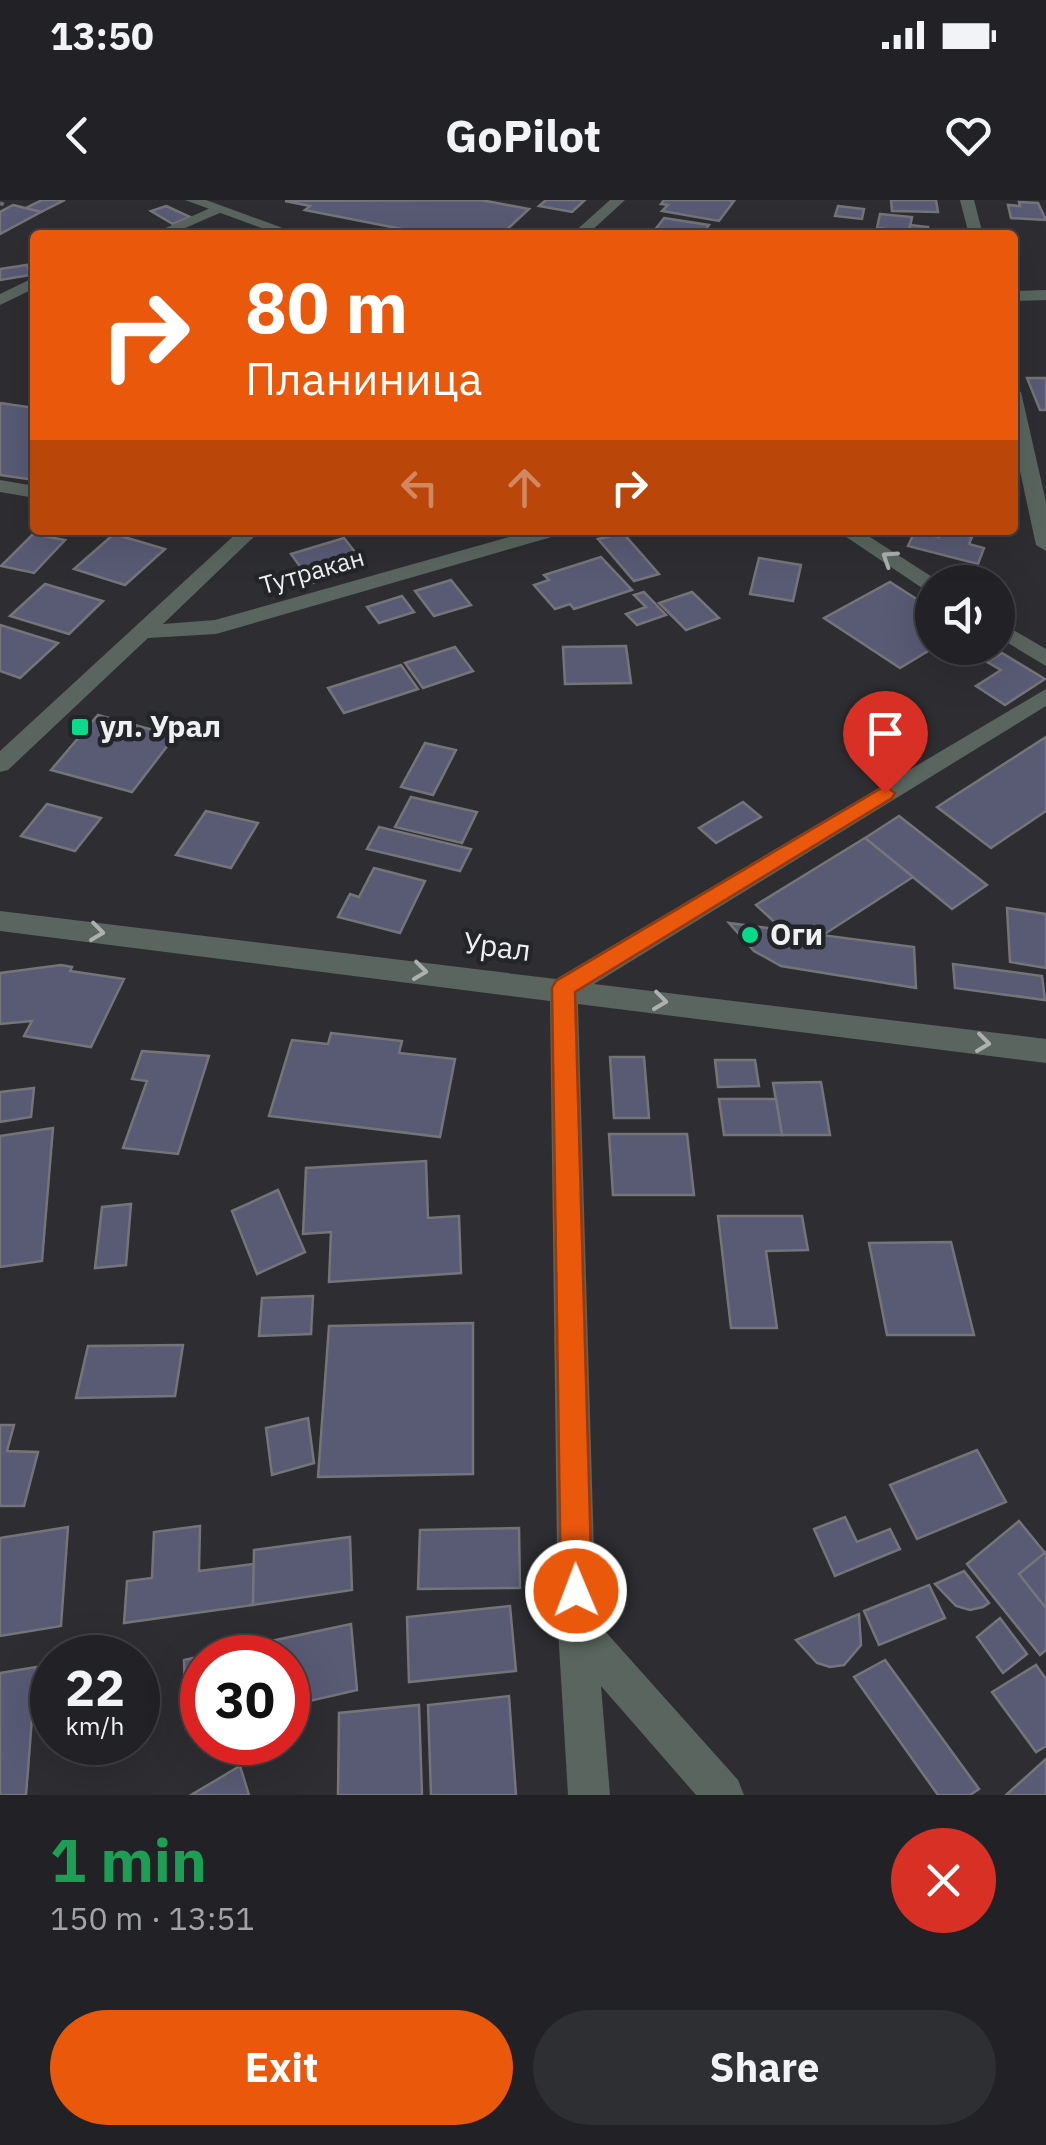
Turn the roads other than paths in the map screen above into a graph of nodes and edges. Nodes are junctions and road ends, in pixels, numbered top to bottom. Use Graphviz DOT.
graph roads {
  1 [pos="192,200"];
  2 [pos="618,200"];
  3 [pos="966,200"];
  4 [pos="217,208"];
  5 [pos="168,230"];
  6 [pos="281,230"];
  7 [pos="584,230"];
  8 [pos="975,230"];
  9 [pos="30,285"];
  10 [pos="1046,295"];
  11 [pos="1018,296"];
  12 [pos="0,300"];
  13 [pos="1018,419"];
  14 [pos="0,486"];
  15 [pos="30,491"];
  16 [pos="246,535"];
  17 [pos="538,535"];
  18 [pos="854,535"];
  19 [pos="1046,545"];
  20 [pos="915,575"];
  21 [pos="140,632"];
  22 [pos="1015,639"];
  23 [pos="1046,659"];
  24 [pos="1046,696"];
  25 [pos="0,764"];
  26 [pos="0,920"];
  27 [pos="564,988"];
  28 [pos="1046,1051"];
  29 [pos="577,1629"];
  30 [pos="589,1795"];
  31 [pos="723,1795"];
  1 -- 4 [label="street"];
  2 -- 7 [label="street"];
  3 -- 8 [label="street"];
  4 -- 5 [label="street"];
  4 -- 6 [label="street"];
  9 -- 12 [label="street"];
  10 -- 11 [label="street"];
  13 -- 19 [label="street"];
  14 -- 15 [label="street"];
  16 -- 21 [label="street"];
  17 -- 21 [label="street, Тутракан"];
  20 -- 18 [label="street, one-way"];
  21 -- 25 [label="street"];
  22 -- 23 [label="street"];
  24 -- 27 [label="street"];
  26 -- 27 [label="street, Урал, one-way"];
  27 -- 28 [label="street, Урал, one-way"];
  27 -- 29 [label="street"];
  29 -- 30 [label="street"];
  29 -- 31 [label="street"];
}
